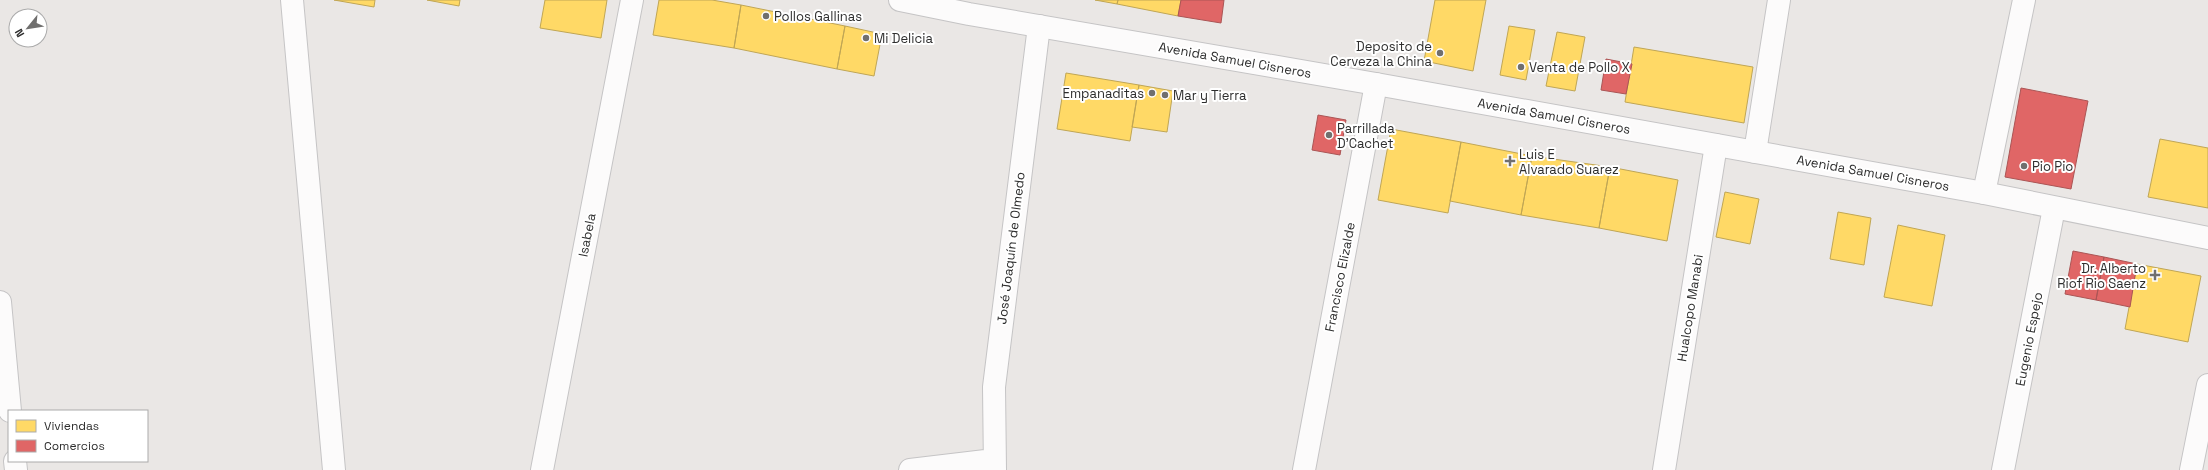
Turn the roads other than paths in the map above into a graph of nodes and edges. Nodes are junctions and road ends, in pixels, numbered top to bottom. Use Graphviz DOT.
graph roads {
  1 [pos="292,0"];
  2 [pos="632,0"];
  3 [pos="900,0"];
  4 [pos="1779,0"];
  5 [pos="2024,0"];
  6 [pos="970,7"];
  7 [pos="1038,26"];
  8 [pos="1376,84"];
  9 [pos="1716,145"];
  10 [pos="1755,152"];
  11 [pos="1984,193"];
  12 [pos="2054,208"];
  13 [pos="2208,238"];
  14 [pos="0,302"];
  15 [pos="2208,385"];
  16 [pos="10,410"];
  17 [pos="994,465"];
  18 [pos="334,470"];
  19 [pos="542,470"];
  20 [pos="910,470"];
  21 [pos="1304,470"];
  22 [pos="1664,470"];
  23 [pos="2003,470"];
  24 [pos="2191,470"];
  1 -- 18 [label="street"];
  2 -- 19 [label="street, Isabela"];
  3 -- 6 [label="street, Avenida Samuel Cisneros"];
  4 -- 10 [label="street"];
  5 -- 11 [label="street"];
  6 -- 7 [label="street, Avenida Samuel Cisneros"];
  7 -- 8 [label="street, Avenida Samuel Cisneros"];
  7 -- 17 [label="street, José Joaquín de Olmedo"];
  8 -- 9 [label="street, Avenida Samuel Cisneros"];
  8 -- 21 [label="street, Francisco Elizalde"];
  9 -- 10 [label="street, Avenida Samuel Cisneros"];
  9 -- 22 [label="street, Hualcopo Manabi"];
  10 -- 11 [label="street, Avenida Samuel Cisneros"];
  11 -- 12 [label="street, Avenida Samuel Cisneros"];
  12 -- 13 [label="street, Avenida Samuel Cisneros"];
  12 -- 23 [label="street, Eugenio Espejo"];
  14 -- 16 [label="street"];
  15 -- 24 [label="street"];
  17 -- 20 [label="street"];
}
